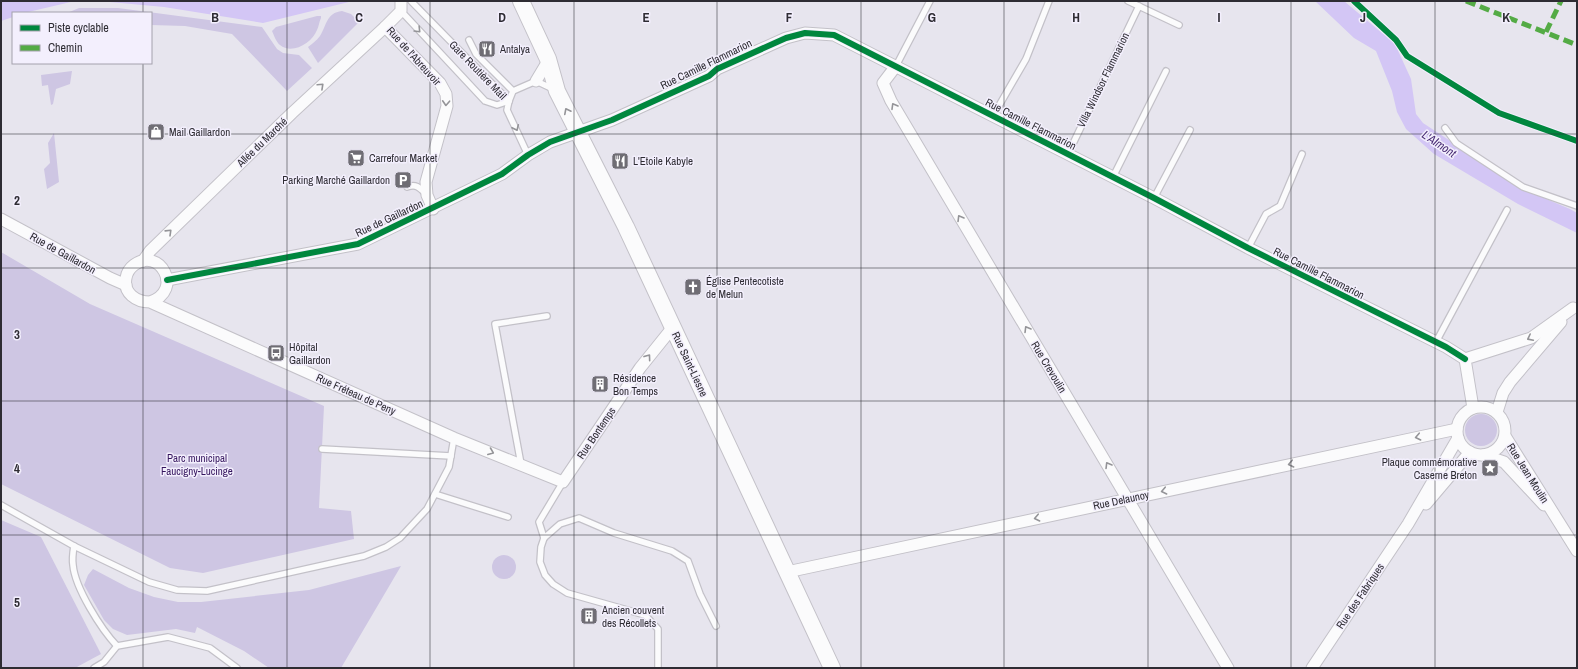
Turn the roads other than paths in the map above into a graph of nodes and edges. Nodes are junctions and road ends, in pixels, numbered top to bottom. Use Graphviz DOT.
graph roads {
  1 [pos="411,1"];
  2 [pos="521,1"];
  3 [pos="930,1"];
  4 [pos="1049,1"];
  5 [pos="1128,1"];
  6 [pos="401,6"];
  7 [pos="1138,6"];
  8 [pos="1179,25"];
  9 [pos="385,27"];
  10 [pos="469,40"];
  11 [pos="548,61"];
  12 [pos="896,66"];
  13 [pos="1166,71"];
  14 [pos="536,81"];
  15 [pos="513,91"];
  16 [pos="557,91"];
  17 [pos="509,101"];
  18 [pos="993,116"];
  19 [pos="1445,128"];
  20 [pos="1190,130"];
  21 [pos="578,132"];
  22 [pos="1068,154"];
  23 [pos="1302,154"];
  24 [pos="528,155"];
  25 [pos="1113,177"];
  26 [pos="407,187"];
  27 [pos="427,195"];
  28 [pos="1154,198"];
  29 [pos="1577,206"];
  30 [pos="433,209"];
  31 [pos="1507,210"];
  32 [pos="1,219"];
  33 [pos="1248,248"];
  34 [pos="143,261"];
  35 [pos="167,280"];
  36 [pos="126,285"];
  37 [pos="150,302"];
  38 [pos="1575,306"];
  39 [pos="548,316"];
  40 [pos="673,327"];
  41 [pos="1436,343"];
  42 [pos="1465,359"];
  43 [pos="1473,408"];
  44 [pos="1497,412"];
  45 [pos="1457,433"];
  46 [pos="1505,436"];
  47 [pos="454,438"];
  48 [pos="322,449"];
  49 [pos="1470,452"];
  50 [pos="1483,455"];
  51 [pos="451,456"];
  52 [pos="521,465"];
  53 [pos="562,482"];
  54 [pos="435,494"];
  55 [pos="1127,499"];
  56 [pos="1,505"];
  57 [pos="1551,510"];
  58 [pos="508,517"];
  59 [pos="1408,524"];
  60 [pos="544,538"];
  61 [pos="74,546"];
  62 [pos="1577,551"];
  63 [pos="786,572"];
  64 [pos="716,626"];
  65 [pos="117,646"];
  66 [pos="94,668"];
  67 [pos="237,668"];
  68 [pos="658,668"];
  69 [pos="832,668"];
  70 [pos="1228,668"];
  71 [pos="1312,668"];
  1 -- 17 [label="lane, Gare Routière Mail"];
  2 -- 11 [label="main road, Rue Saint-Liesne"];
  3 -- 12 [label="lane"];
  4 -- 18 [label="lane"];
  5 -- 7 [label="lane"];
  6 -- 9 [label="street, Rue de l'Abreuvoir"];
  6 -- 17 [label="lane, Gare Routière Mail, one-way"];
  7 -- 8 [label="lane"];
  7 -- 22 [label="lane, Villa Windsor Flammarion"];
  9 -- 27 [label="street, Rue de l'Abreuvoir, one-way"];
  34 -- 9 [label="street, Allée du Marché, one-way"];
  10 -- 15 [label="lane"];
  11 -- 14 [label="street"];
  11 -- 16 [label="main road, Rue Saint-Liesne"];
  12 -- 18 [label="street, Rue Camille Flammarion"];
  12 -- 21 [label="street, Rue Camille Flammarion"];
  55 -- 12 [label="street, Rue Crevoulin, one-way"];
  13 -- 25 [label="lane"];
  14 -- 15 [label="lane"];
  14 -- 16 [label="lane"];
  15 -- 17 [label="lane"];
  21 -- 16 [label="main road, Rue Saint-Liesne, one-way"];
  17 -- 24 [label="lane, one-way"];
  18 -- 22 [label="street, Rue Camille Flammarion"];
  19 -- 29 [label="lane"];
  20 -- 28 [label="lane"];
  21 -- 24 [label="street, Rue de Gaillardon"];
  21 -- 40 [label="main road, Rue Saint-Liesne"];
  22 -- 25 [label="street, Rue Camille Flammarion"];
  23 -- 33 [label="lane"];
  24 -- 30 [label="street, Rue de Gaillardon"];
  25 -- 28 [label="street, Rue Camille Flammarion"];
  26 -- 27 [label="lane"];
  27 -- 30 [label="street, Rue de l'Abreuvoir"];
  28 -- 33 [label="street, Rue Camille Flammarion"];
  30 -- 35 [label="street, Rue de Gaillardon"];
  31 -- 41 [label="lane"];
  32 -- 36 [label="street, Rue de Gaillardon"];
  33 -- 41 [label="street, Rue Camille Flammarion"];
  34 -- 35 [label="street"];
  34 -- 36 [label="street"];
  35 -- 37 [label="street"];
  36 -- 37 [label="street"];
  37 -- 47 [label="street, Rue Fréteau de Peny"];
  38 -- 42 [label="street, one-way"];
  38 -- 44 [label="street"];
  39 -- 52 [label="lane"];
  53 -- 40 [label="street, Rue Bontemps, one-way"];
  40 -- 63 [label="main road, Rue Saint-Liesne"];
  41 -- 42 [label="street, Rue Camille Flammarion"];
  42 -- 43 [label="street"];
  43 -- 44 [label="street"];
  43 -- 45 [label="street"];
  44 -- 46 [label="street"];
  45 -- 49 [label="street"];
  45 -- 55 [label="street, Rue Delaunoy, one-way"];
  45 -- 59 [label="street, Rue des Fabriques"];
  46 -- 50 [label="street"];
  46 -- 57 [label="street, Rue Jean Moulin"];
  47 -- 51 [label="lane"];
  47 -- 52 [label="street, Rue Fréteau de Peny, one-way"];
  48 -- 51 [label="lane"];
  49 -- 50 [label="street"];
  49 -- 59 [label="street, Rue des Fabriques"];
  50 -- 57 [label="street, Rue Jean Moulin"];
  51 -- 54 [label="lane"];
  52 -- 53 [label="street, Rue Fréteau de Peny"];
  53 -- 60 [label="lane"];
  54 -- 58 [label="lane"];
  54 -- 61 [label="lane"];
  55 -- 63 [label="street, Rue Delaunoy, one-way"];
  55 -- 70 [label="street, Rue Crevoulin"];
  56 -- 61 [label="lane"];
  57 -- 62 [label="street, Rue Jean Moulin"];
  59 -- 71 [label="street, Rue des Fabriques"];
  60 -- 64 [label="lane"];
  60 -- 68 [label="lane"];
  61 -- 65 [label="lane"];
  63 -- 69 [label="main road, Rue Saint-Liesne"];
  65 -- 66 [label="lane"];
  65 -- 67 [label="lane"];
}
